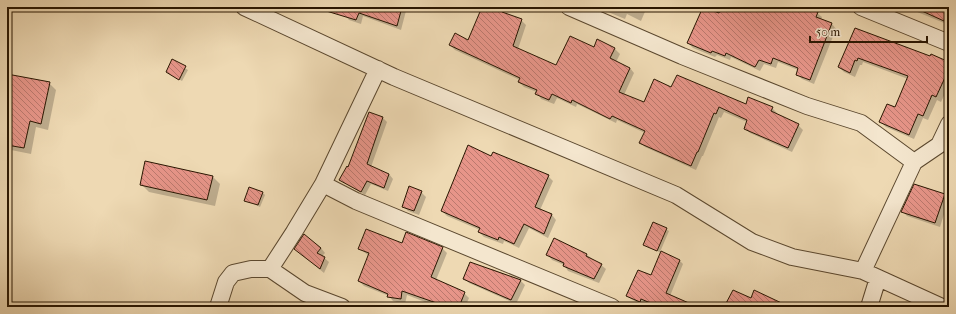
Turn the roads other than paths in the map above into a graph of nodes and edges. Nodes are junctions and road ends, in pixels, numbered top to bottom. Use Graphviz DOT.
graph roads {
  1 [pos="244,7"];
  2 [pos="569,7"];
  3 [pos="861,7"];
  4 [pos="949,43"];
  5 [pos="378,69"];
  6 [pos="949,124"];
  7 [pos="914,162"];
  8 [pos="323,184"];
  9 [pos="270,269"];
  10 [pos="863,271"];
  11 [pos="878,278"];
  12 [pos="218,307"];
  13 [pos="342,307"];
  14 [pos="612,307"];
  15 [pos="869,307"];
  16 [pos="942,307"];
  1 -- 5 [label="street"];
  2 -- 7 [label="street"];
  3 -- 4 [label="street"];
  5 -- 8 [label="street"];
  5 -- 10 [label="street"];
  6 -- 7 [label="street"];
  7 -- 10 [label="street"];
  8 -- 9 [label="street"];
  8 -- 14 [label="street"];
  9 -- 12 [label="street"];
  9 -- 13 [label="street"];
  10 -- 11 [label="street"];
  11 -- 15 [label="street"];
  11 -- 16 [label="street"];
}
